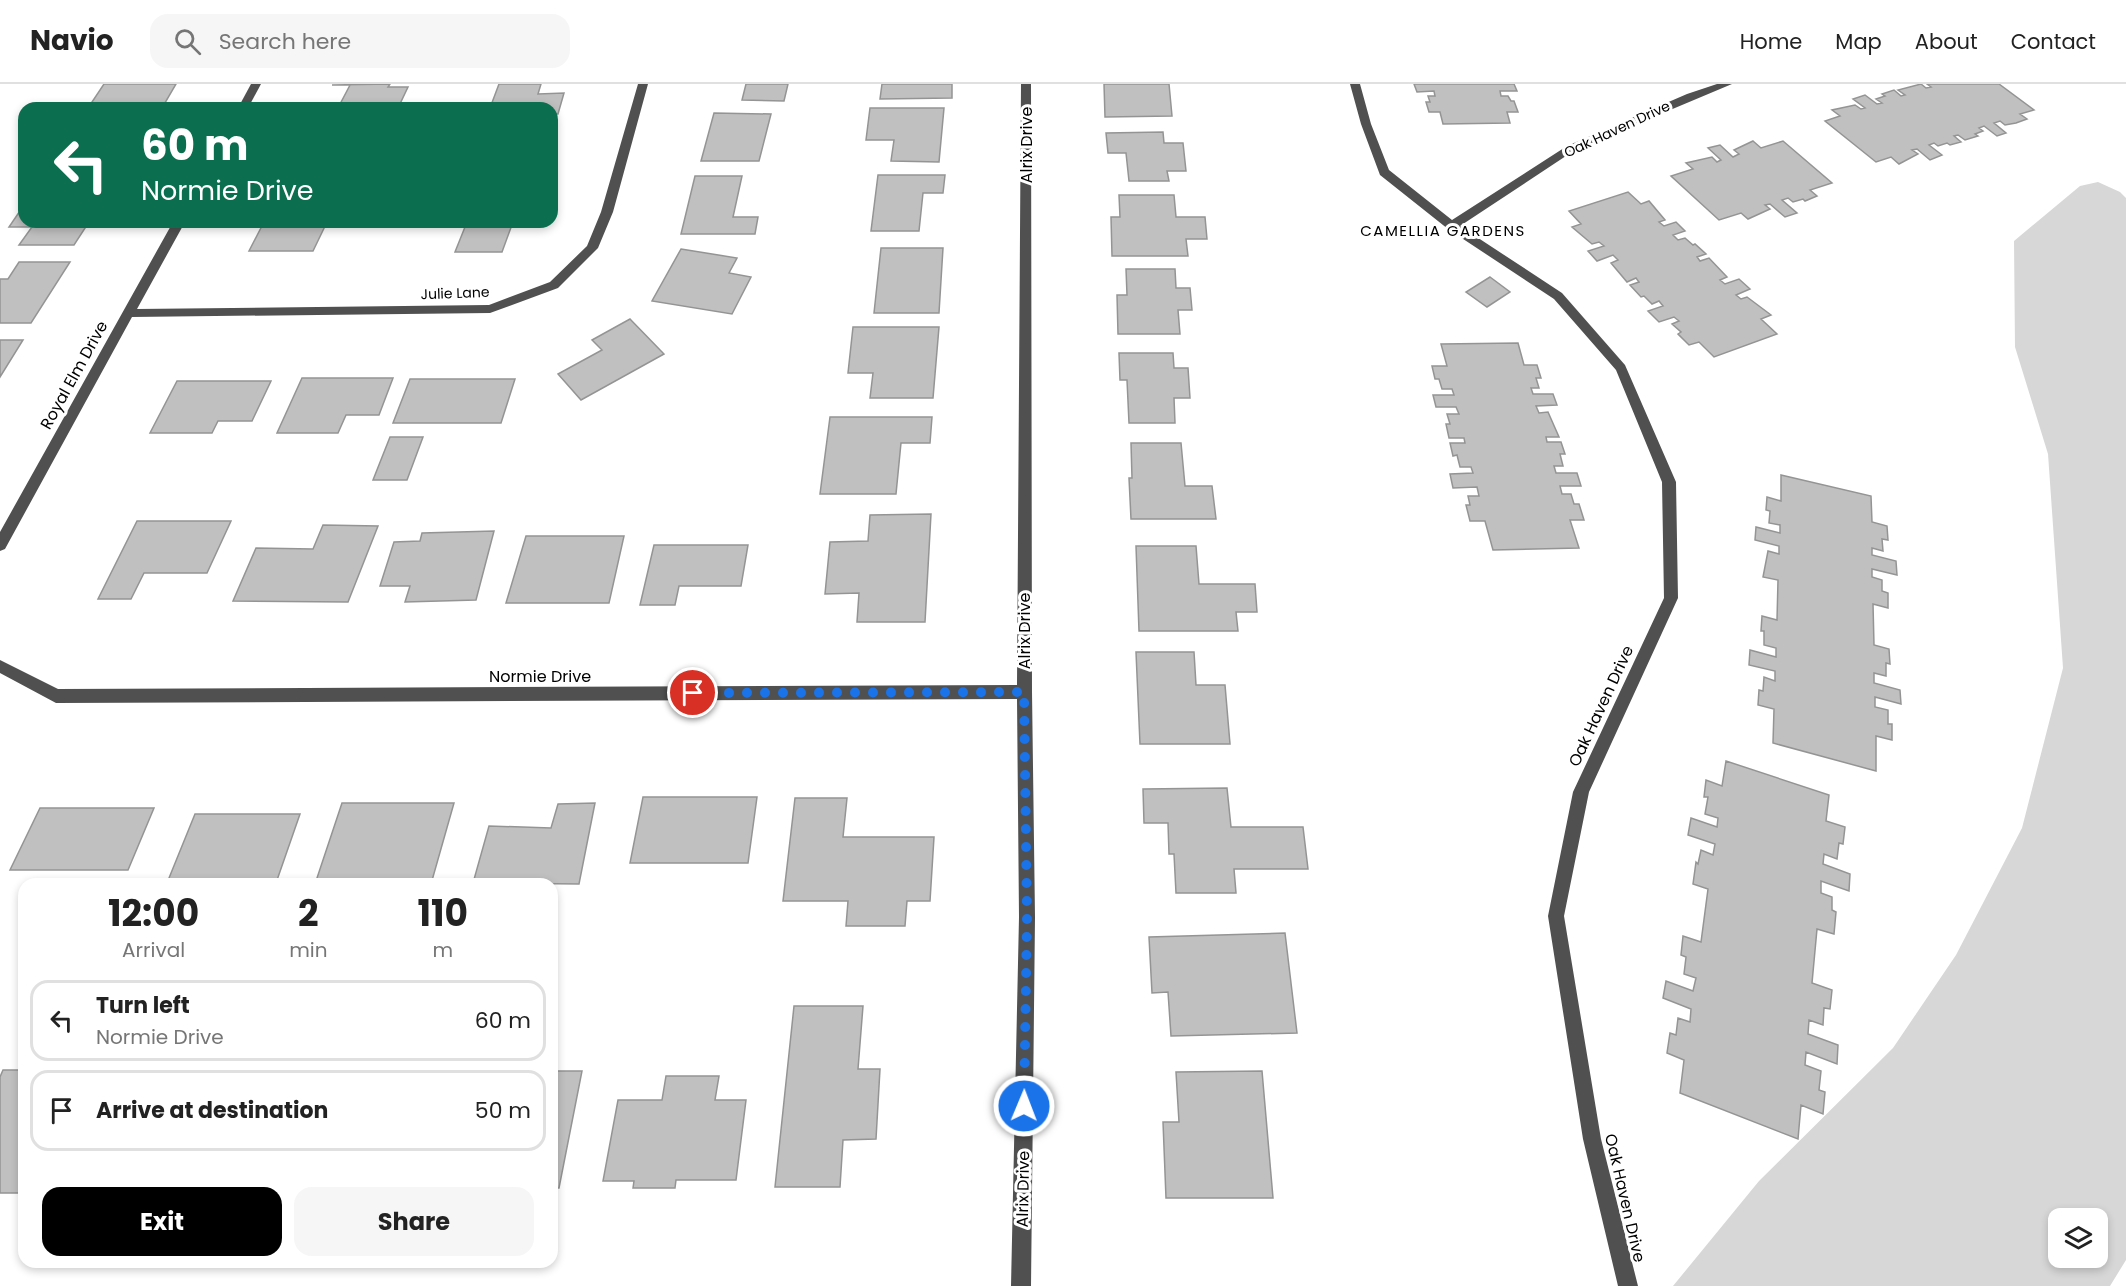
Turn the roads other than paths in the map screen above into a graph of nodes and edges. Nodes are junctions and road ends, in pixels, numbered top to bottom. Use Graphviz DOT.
graph roads {
  1 [pos="256,84"];
  2 [pos="643,84"];
  3 [pos="1026,84"];
  4 [pos="1355,84"];
  5 [pos="1727,84"];
  6 [pos="246,102"];
  7 [pos="1452,226"];
  8 [pos="176,228"];
  9 [pos="128,313"];
  10 [pos="0,545"];
  11 [pos="0,666"];
  12 [pos="1024,692"];
  13 [pos="1021,1286"];
  14 [pos="1628,1286"];
  1 -- 6 [label="street"];
  2 -- 9 [label="street, Julie Lane"];
  3 -- 12 [label="street, Alrix Drive"];
  4 -- 7 [label="street, Oak Haven Drive"];
  5 -- 7 [label="street, Oak Haven Drive"];
  7 -- 14 [label="street, Oak Haven Drive"];
  8 -- 9 [label="street, Royal Elm Drive"];
  9 -- 10 [label="street, Royal Elm Drive"];
  11 -- 12 [label="street, Normie Drive"];
  12 -- 13 [label="street, Alrix Drive"];
}
